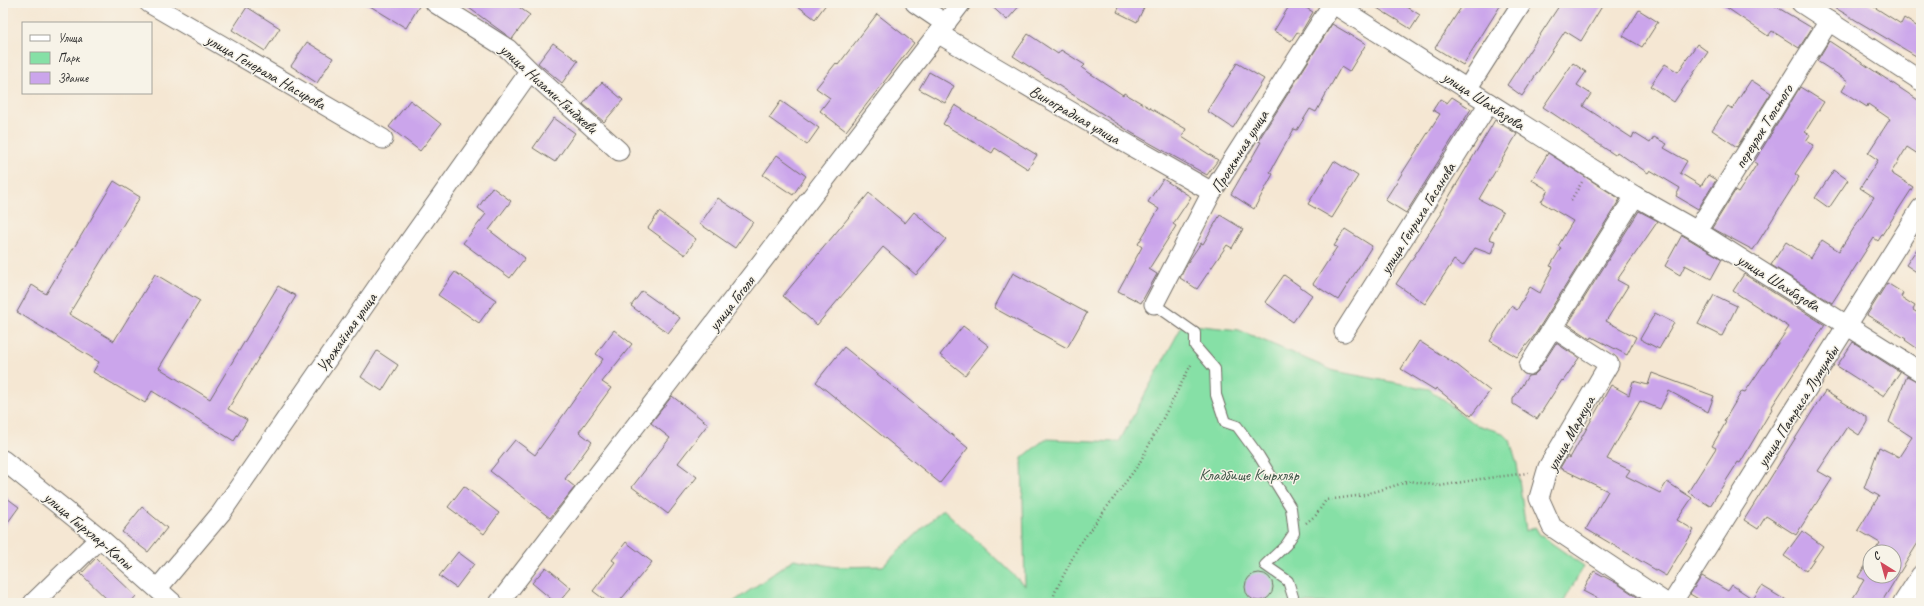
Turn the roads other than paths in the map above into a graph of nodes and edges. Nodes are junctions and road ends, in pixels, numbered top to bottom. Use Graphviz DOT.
graph roads {
  1 [pos="149,3"];
  2 [pos="435,3"];
  3 [pos="915,3"];
  4 [pos="961,3"];
  5 [pos="1333,3"];
  6 [pos="1522,3"];
  7 [pos="1801,3"];
  8 [pos="1829,21"];
  9 [pos="943,29"];
  10 [pos="530,71"];
  11 [pos="1921,80"];
  12 [pos="1466,89"];
  13 [pos="1489,103"];
  14 [pos="383,139"];
  15 [pos="619,151"];
  16 [pos="1212,192"];
  17 [pos="1635,196"];
  18 [pos="1921,208"];
  19 [pos="1697,231"];
  20 [pos="1154,304"];
  21 [pos="1848,326"];
  22 [pos="1553,328"];
  23 [pos="1344,332"];
  24 [pos="1529,365"];
  25 [pos="1921,372"];
  26 [pos="3,460"];
  27 [pos="100,538"];
  28 [pos="1921,575"];
  29 [pos="158,588"];
  30 [pos="33,603"];
  31 [pos="173,603"];
  32 [pos="499,603"];
  33 [pos="1295,603"];
  34 [pos="1666,603"];
  35 [pos="1672,603"];
  36 [pos="1903,603"];
  1 -- 14 [label="street, улица Генерала Насирова"];
  2 -- 10 [label="street, улица Низами-Гянджеви"];
  3 -- 9 [label="street, Виноградная улица"];
  4 -- 9 [label="street, улица Гоголя"];
  5 -- 12 [label="street, улица Шахбазова"];
  5 -- 16 [label="street, Проектная улица"];
  6 -- 12 [label="street"];
  7 -- 8 [label="street"];
  8 -- 11 [label="street"];
  8 -- 19 [label="street, переулок Толстого"];
  9 -- 16 [label="street, Виноградная улица"];
  9 -- 32 [label="street, улица Гоголя"];
  10 -- 15 [label="street, улица Низами-Гянджеви"];
  10 -- 29 [label="street, Урожайная улица"];
  12 -- 13 [label="street, улица Шахбазова"];
  13 -- 17 [label="street, улица Шахбазова"];
  13 -- 23 [label="street, улица Генриха Гасанова"];
  16 -- 20 [label="street, Проектная улица"];
  17 -- 19 [label="street, улица Шахбазова"];
  17 -- 22 [label="street"];
  18 -- 21 [label="street, улица Патриса Лумумбы"];
  19 -- 21 [label="street, улица Шахбазова"];
  20 -- 33 [label="lane"];
  21 -- 25 [label="street, улица Шахбазова"];
  21 -- 35 [label="street, улица Патриса Лумумбы"];
  22 -- 24 [label="street"];
  22 -- 34 [label="street, улица Маркуса"];
  26 -- 27 [label="street, улица Гырхлар-Капы"];
  27 -- 29 [label="street, улица Гырхлар-Капы"];
  27 -- 30 [label="street"];
  28 -- 36 [label="street"];
  29 -- 31 [label="street, улица Гырхлар-Капы"];
}
